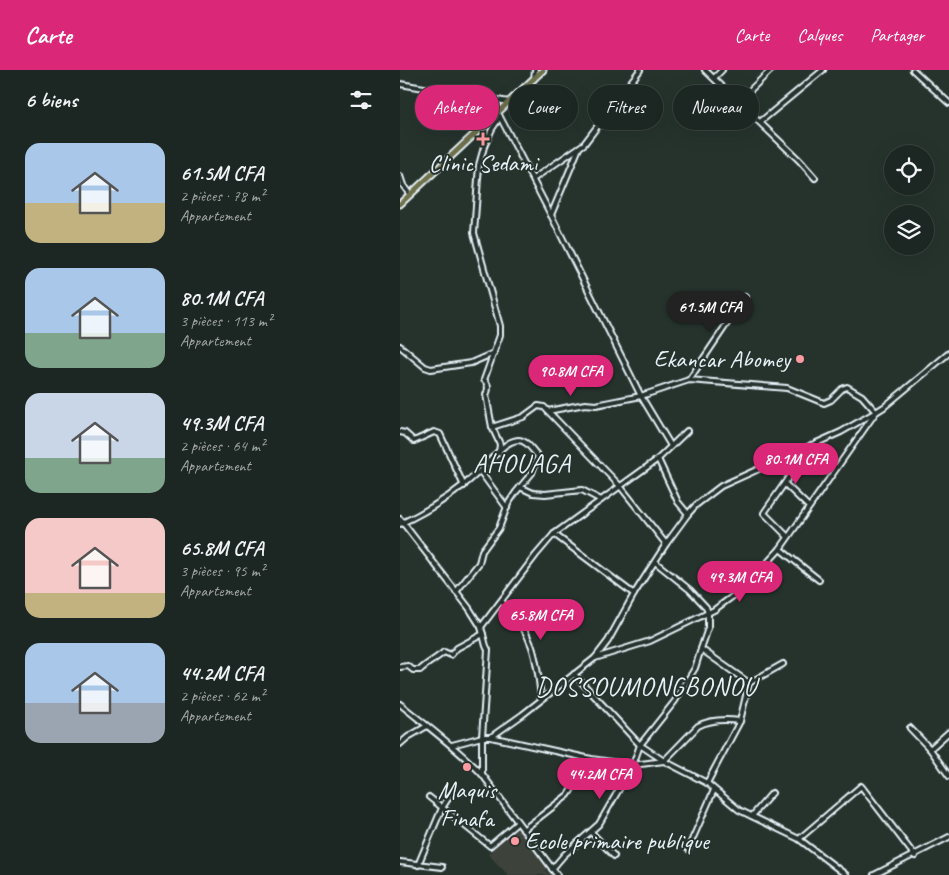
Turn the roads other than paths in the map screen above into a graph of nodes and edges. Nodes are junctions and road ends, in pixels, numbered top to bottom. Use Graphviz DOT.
graph roads {
  1 [pos="535,70"];
  2 [pos="543,70"];
  3 [pos="640,70"];
  4 [pos="705,70"];
  5 [pos="722,70"];
  6 [pos="771,70"];
  7 [pos="824,70"];
  8 [pos="913,70"];
  9 [pos="714,78"];
  10 [pos="534,79"];
  11 [pos="400,84"];
  12 [pos="527,85"];
  13 [pos="722,85"];
  14 [pos="756,85"];
  15 [pos="509,102"];
  16 [pos="949,103"];
  17 [pos="499,115"];
  18 [pos="760,122"];
  19 [pos="482,130"];
  20 [pos="492,130"];
  21 [pos="579,148"];
  22 [pos="400,176"];
  23 [pos="815,178"];
  24 [pos="533,179"];
  25 [pos="410,195"];
  26 [pos="400,204"];
  27 [pos="551,215"];
  28 [pos="745,297"];
  29 [pos="400,346"];
  30 [pos="494,353"];
  31 [pos="949,353"];
  32 [pos="689,380"];
  33 [pos="641,396"];
  34 [pos="548,411"];
  35 [pos="876,412"];
  36 [pos="492,427"];
  37 [pos="687,431"];
  38 [pos="400,432"];
  39 [pos="810,445"];
  40 [pos="671,446"];
  41 [pos="499,453"];
  42 [pos="658,459"];
  43 [pos="836,468"];
  44 [pos="480,471"];
  45 [pos="785,484"];
  46 [pos="464,486"];
  47 [pos="620,486"];
  48 [pos="520,487"];
  49 [pos="601,500"];
  50 [pos="809,507"];
  51 [pos="506,508"];
  52 [pos="688,514"];
  53 [pos="401,522"];
  54 [pos="554,534"];
  55 [pos="788,537"];
  56 [pos="666,544"];
  57 [pos="780,548"];
  58 [pos="655,562"];
  59 [pos="819,580"];
  60 [pos="456,592"];
  61 [pos="634,594"];
  62 [pos="502,602"];
  63 [pos="708,613"];
  64 [pos="481,627"];
  65 [pos="483,634"];
  66 [pos="702,649"];
  67 [pos="595,658"];
  68 [pos="783,664"];
  69 [pos="400,667"];
  70 [pos="574,674"];
  71 [pos="749,684"];
  72 [pos="541,698"];
  73 [pos="400,704"];
  74 [pos="740,721"];
  75 [pos="426,726"];
  76 [pos="910,728"];
  77 [pos="949,732"];
  78 [pos="491,736"];
  79 [pos="482,737"];
  80 [pos="400,744"];
  81 [pos="452,745"];
  82 [pos="640,745"];
  83 [pos="930,749"];
  84 [pos="591,759"];
  85 [pos="664,761"];
  86 [pos="633,765"];
  87 [pos="482,774"];
  88 [pos="949,776"];
  89 [pos="707,783"];
  90 [pos="714,790"];
  91 [pos="772,793"];
  92 [pos="429,797"];
  93 [pos="450,797"];
  94 [pos="442,808"];
  95 [pos="752,816"];
  96 [pos="517,823"];
  97 [pos="523,830"];
  98 [pos="591,832"];
  99 [pos="949,837"];
  100 [pos="799,839"];
  101 [pos="688,850"];
  102 [pos="614,856"];
  103 [pos="915,856"];
  104 [pos="400,862"];
  105 [pos="418,865"];
  106 [pos="442,867"];
  107 [pos="552,869"];
  108 [pos="556,875"];
  109 [pos="846,875"];
  110 [pos="874,875"];
  1 -- 10 [label="street"];
  2 -- 10 [label="main road"];
  3 -- 21 [label="street"];
  4 -- 9 [label="street"];
  5 -- 9 [label="street"];
  6 -- 14 [label="street"];
  7 -- 18 [label="street"];
  8 -- 16 [label="street"];
  9 -- 13 [label="street"];
  10 -- 12 [label="main road"];
  11 -- 15 [label="street"];
  15 -- 17 [label="main road"];
  17 -- 24 [label="street"];
  18 -- 23 [label="street"];
  19 -- 25 [label="main road"];
  20 -- 30 [label="street"];
  21 -- 24 [label="street"];
  21 -- 27 [label="street"];
  22 -- 25 [label="street"];
  24 -- 27 [label="street"];
  25 -- 26 [label="main road"];
  27 -- 33 [label="street"];
  28 -- 32 [label="street"];
  29 -- 30 [label="street"];
  30 -- 36 [label="street"];
  31 -- 35 [label="street"];
  32 -- 33 [label="street"];
  32 -- 35 [label="street"];
  33 -- 34 [label="street"];
  33 -- 40 [label="street"];
  34 -- 36 [label="street"];
  34 -- 47 [label="street"];
  35 -- 39 [label="street"];
  35 -- 43 [label="street"];
  36 -- 41 [label="street"];
  37 -- 40 [label="street"];
  38 -- 46 [label="street"];
  39 -- 43 [label="street"];
  39 -- 45 [label="street"];
  39 -- 52 [label="street"];
  40 -- 42 [label="street"];
  41 -- 44 [label="street"];
  41 -- 48 [label="street"];
  42 -- 47 [label="street"];
  42 -- 52 [label="street"];
  43 -- 50 [label="street"];
  44 -- 46 [label="street"];
  44 -- 51 [label="street"];
  45 -- 50 [label="street"];
  45 -- 55 [label="street"];
  46 -- 53 [label="street"];
  47 -- 49 [label="street"];
  47 -- 56 [label="street"];
  48 -- 49 [label="street"];
  48 -- 51 [label="street"];
  49 -- 54 [label="street"];
  50 -- 55 [label="street"];
  51 -- 60 [label="street"];
  52 -- 56 [label="street"];
  53 -- 60 [label="street"];
  54 -- 61 [label="street"];
  54 -- 62 [label="street"];
  55 -- 57 [label="street"];
  56 -- 58 [label="street"];
  57 -- 59 [label="street"];
  57 -- 63 [label="street"];
  58 -- 61 [label="street"];
  58 -- 63 [label="street"];
  60 -- 64 [label="street"];
  61 -- 67 [label="street"];
  62 -- 64 [label="street"];
  62 -- 72 [label="street"];
  63 -- 66 [label="street"];
  63 -- 67 [label="street"];
  64 -- 65 [label="street"];
  65 -- 69 [label="street"];
  65 -- 79 [label="street"];
  66 -- 71 [label="street"];
  66 -- 82 [label="street"];
  67 -- 70 [label="street"];
  68 -- 71 [label="street"];
  70 -- 72 [label="street"];
  70 -- 82 [label="street"];
  71 -- 74 [label="street"];
  72 -- 78 [label="street"];
  73 -- 75 [label="street"];
  74 -- 85 [label="street"];
  74 -- 89 [label="street"];
  75 -- 80 [label="street"];
  75 -- 81 [label="street"];
  76 -- 83 [label="street"];
  77 -- 83 [label="street"];
  78 -- 79 [label="street"];
  78 -- 84 [label="street"];
  79 -- 81 [label="street"];
  79 -- 87 [label="street"];
  81 -- 87 [label="street"];
  82 -- 85 [label="street"];
  82 -- 86 [label="street"];
  83 -- 88 [label="street"];
  84 -- 86 [label="street"];
  84 -- 97 [label="street"];
  85 -- 86 [label="street"];
  85 -- 89 [label="street"];
  86 -- 98 [label="street"];
  87 -- 96 [label="street"];
  89 -- 90 [label="street"];
  90 -- 95 [label="street"];
  90 -- 101 [label="street"];
  91 -- 95 [label="street"];
  92 -- 94 [label="street"];
  93 -- 94 [label="street"];
  94 -- 96 [label="street"];
  94 -- 105 [label="street"];
  95 -- 100 [label="street"];
  96 -- 97 [label="street"];
  97 -- 107 [label="street"];
  98 -- 102 [label="street"];
  98 -- 107 [label="street"];
  99 -- 103 [label="street"];
  100 -- 103 [label="street"];
  100 -- 109 [label="street"];
  103 -- 110 [label="street"];
  104 -- 105 [label="street"];
  105 -- 106 [label="street"];
  107 -- 108 [label="street"];
}
